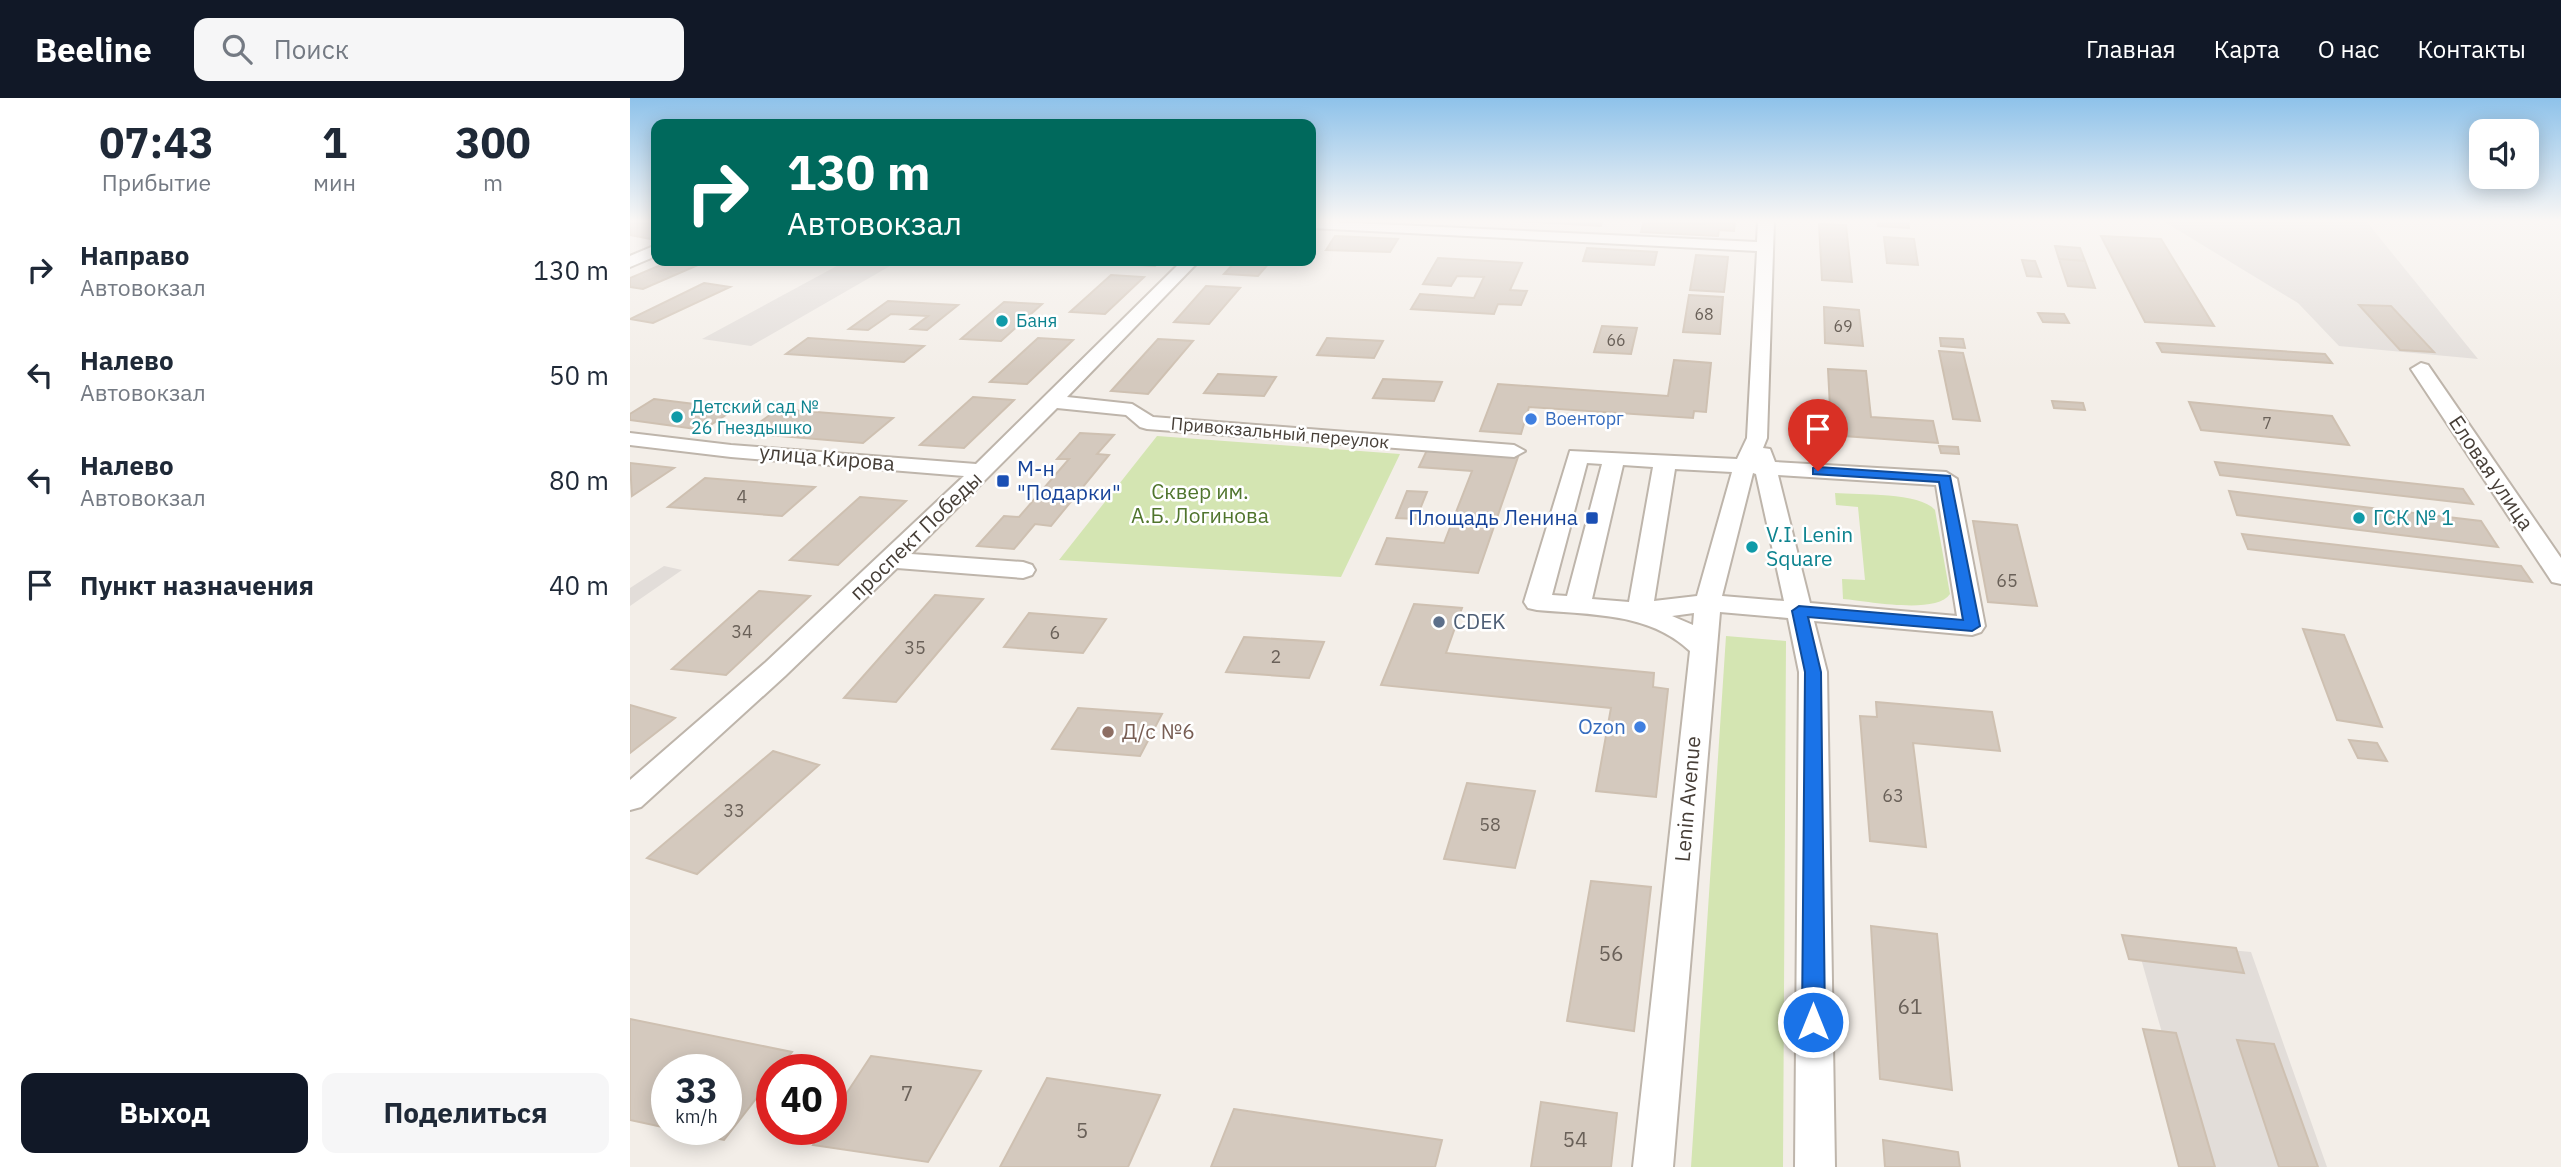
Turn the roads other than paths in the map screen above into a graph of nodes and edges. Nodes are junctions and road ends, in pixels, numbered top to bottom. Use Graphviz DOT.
graph roads {
  1 [pos="1181,271"];
  2 [pos="1764,271"];
  3 [pos="2421,369"];
  4 [pos="1051,401"];
  5 [pos="630,439"];
  6 [pos="1514,451"];
  7 [pos="1614,458"];
  8 [pos="1665,462"];
  9 [pos="1755,468"];
  10 [pos="983,471"];
  11 [pos="894,560"];
  12 [pos="1023,570"];
  13 [pos="2561,576"];
  14 [pos="1708,603"];
  15 [pos="1578,606"];
  16 [pos="1640,611"];
  17 [pos="1799,611"];
  18 [pos="1703,648"];
  19 [pos="630,798"];
  20 [pos="1653,1167"];
  21 [pos="1815,1167"];
  1 -- 4 [label="street, проспект Победы"];
  2 -- 9 [label="street"];
  3 -- 13 [label="street, Еловая улица"];
  4 -- 6 [label="street, Привокзальный переулок"];
  4 -- 10 [label="street, проспект Победы"];
  5 -- 10 [label="street, улица Кирова"];
  7 -- 8 [label="street"];
  7 -- 15 [label="street"];
  7 -- 15 [label="street"];
  8 -- 9 [label="street"];
  8 -- 16 [label="street"];
  9 -- 14 [label="street, Lenin Avenue"];
  9 -- 17 [label="street"];
  9 -- 17 [label="street"];
  10 -- 11 [label="street, проспект Победы"];
  11 -- 12 [label="street"];
  11 -- 19 [label="street, проспект Победы"];
  14 -- 16 [label="street"];
  14 -- 17 [label="street"];
  14 -- 18 [label="street, Lenin Avenue"];
  15 -- 16 [label="street"];
  16 -- 18 [label="street"];
  17 -- 21 [label="street"];
  18 -- 20 [label="street, Lenin Avenue"];
}
